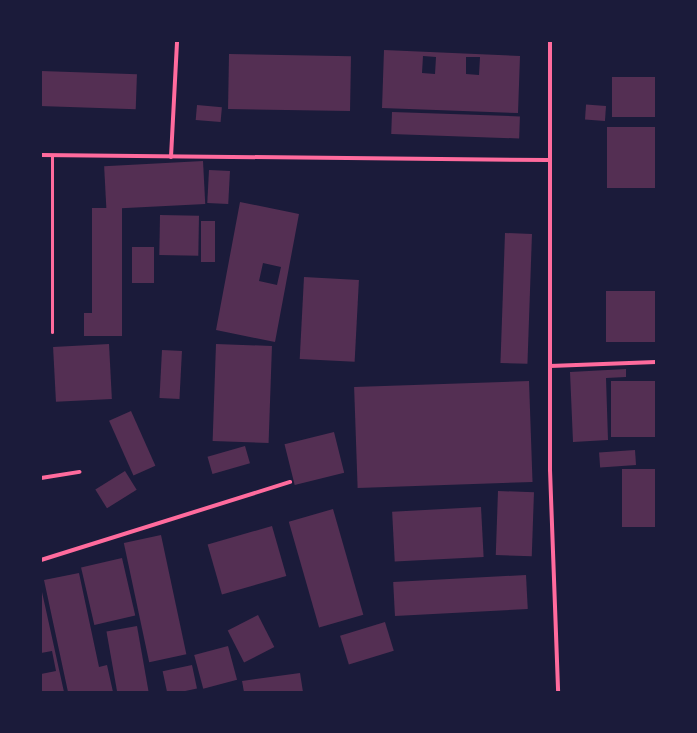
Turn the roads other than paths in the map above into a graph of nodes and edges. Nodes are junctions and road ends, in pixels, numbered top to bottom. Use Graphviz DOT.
graph roads {
  1 [pos="177,41"];
  2 [pos="550,41"];
  3 [pos="41,155"];
  4 [pos="52,155"];
  5 [pos="172,157"];
  6 [pos="548,160"];
  7 [pos="52,332"];
  8 [pos="656,362"];
  9 [pos="550,366"];
  10 [pos="80,472"];
  11 [pos="41,478"];
  12 [pos="290,482"];
  13 [pos="41,560"];
  14 [pos="558,692"];
  1 -- 5 [label="street"];
  2 -- 6 [label="street"];
  3 -- 4 [label="street"];
  4 -- 5 [label="street"];
  4 -- 7 [label="lane"];
  5 -- 6 [label="street"];
  6 -- 9 [label="street"];
  8 -- 9 [label="street"];
  9 -- 14 [label="street"];
  10 -- 11 [label="street"];
  12 -- 13 [label="street"];
}
